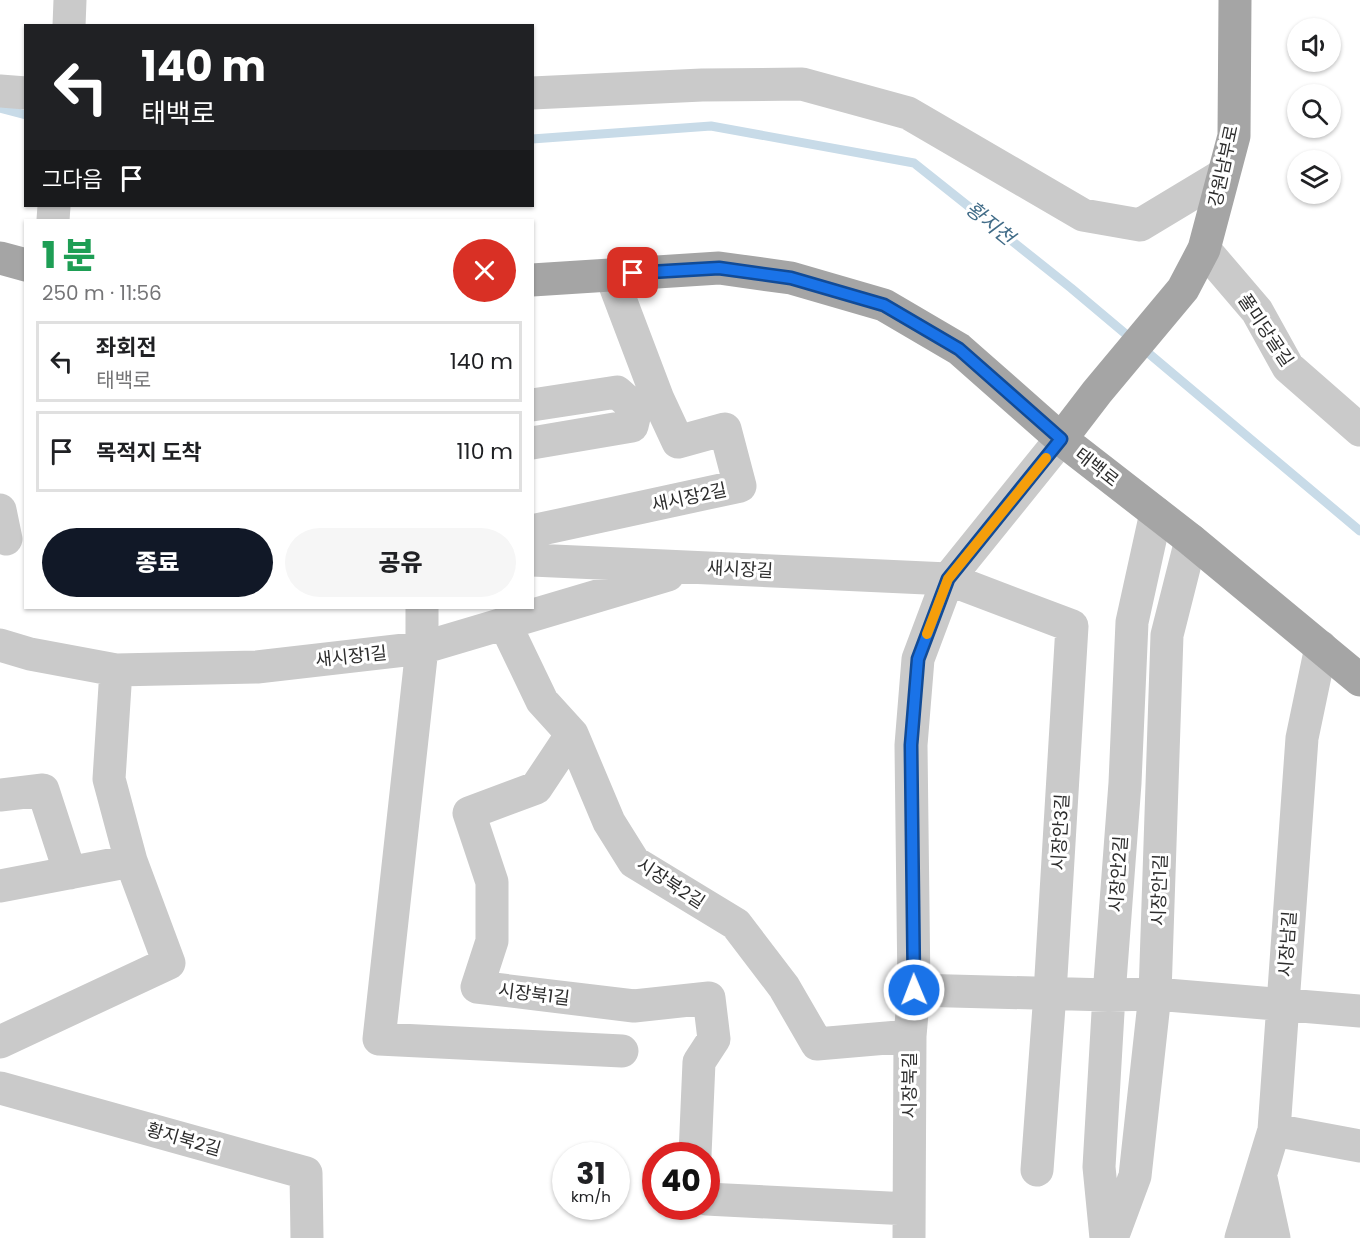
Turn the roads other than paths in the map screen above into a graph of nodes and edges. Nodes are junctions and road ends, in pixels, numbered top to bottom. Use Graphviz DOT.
graph roads {
  1 [pos="70,0"];
  2 [pos="1235,0"];
  3 [pos="69,24"];
  4 [pos="0,91"];
  5 [pos="24,93"];
  6 [pos="534,93"];
  7 [pos="1223,176"];
  8 [pos="1204,249"];
  9 [pos="0,258"];
  10 [pos="24,264"];
  11 [pos="612,275"];
  12 [pos="534,280"];
  13 [pos="647,404"];
  14 [pos="534,405"];
  15 [pos="1360,430"];
  16 [pos="1061,439"];
  17 [pos="534,442"];
  18 [pos="1156,513"];
  19 [pos="534,531"];
  20 [pos="1191,540"];
  21 [pos="534,560"];
  22 [pos="693,567"];
  23 [pos="948,579"];
  24 [pos="422,609"];
  25 [pos="505,624"];
  26 [pos="0,645"];
  27 [pos="1321,647"];
  28 [pos="422,648"];
  29 [pos="116,670"];
  30 [pos="1360,680"];
  31 [pos="572,734"];
  32 [pos="0,795"];
  33 [pos="131,861"];
  34 [pos="70,873"];
  35 [pos="0,886"];
  36 [pos="914,990"];
  37 [pos="1050,993"];
  38 [pos="1155,994"];
  39 [pos="1109,995"];
  40 [pos="1282,1004"];
  41 [pos="1360,1011"];
  42 [pos="910,1036"];
  43 [pos="0,1042"];
  44 [pos="622,1051"];
  45 [pos="0,1088"];
  46 [pos="1274,1130"];
  47 [pos="696,1142"];
  48 [pos="1360,1146"];
  49 [pos="1037,1170"];
  50 [pos="1260,1175"];
  51 [pos="720,1201"];
  52 [pos="909,1224"];
  53 [pos="307,1238"];
  54 [pos="1106,1238"];
  55 [pos="1112,1238"];
  56 [pos="1241,1238"];
  57 [pos="1274,1238"];
  1 -- 3 [label="street"];
  2 -- 7 [label="main road, 강원남부로"];
  4 -- 5 [label="street"];
  6 -- 7 [label="street"];
  7 -- 8 [label="main road, 강원남부로"];
  8 -- 15 [label="street, 풀미당골길"];
  8 -- 16 [label="main road, 강원남부로"];
  9 -- 10 [label="main road"];
  11 -- 12 [label="main road, 태백로"];
  11 -- 13 [label="street, 새시장2길"];
  11 -- 16 [label="main road, 태백로"];
  13 -- 14 [label="street"];
  13 -- 17 [label="street"];
  13 -- 19 [label="street, 새시장2길"];
  16 -- 18 [label="main road, 태백로"];
  16 -- 23 [label="street, 시장북길"];
  18 -- 20 [label="main road, 태백로"];
  18 -- 39 [label="street, 시장안2길"];
  20 -- 27 [label="main road, 태백로"];
  20 -- 38 [label="street, 시장안1길"];
  21 -- 22 [label="street, 새시장길"];
  22 -- 23 [label="street, 새시장길"];
  22 -- 25 [label="street, 새시장1길"];
  23 -- 36 [label="street, 시장북길"];
  23 -- 37 [label="street, 시장안3길"];
  24 -- 28 [label="street"];
  25 -- 28 [label="street, 새시장1길"];
  25 -- 31 [label="street, 시장북2길"];
  26 -- 29 [label="street, 새시장1길"];
  27 -- 30 [label="main road, 태백로"];
  27 -- 40 [label="street, 시장남길"];
  28 -- 29 [label="street, 새시장1길"];
  28 -- 44 [label="street"];
  29 -- 33 [label="street"];
  31 -- 42 [label="street, 시장북2길"];
  31 -- 47 [label="street, 시장북1길"];
  32 -- 34 [label="street"];
  33 -- 34 [label="street"];
  33 -- 43 [label="street"];
  34 -- 35 [label="street"];
  36 -- 37 [label="street"];
  36 -- 42 [label="street, 시장북길"];
  37 -- 39 [label="street"];
  37 -- 49 [label="street, 시장안3길"];
  38 -- 39 [label="street"];
  38 -- 40 [label="street"];
  38 -- 55 [label="street, 시장안1길"];
  39 -- 54 [label="street, 시장안2길"];
  40 -- 41 [label="street"];
  40 -- 46 [label="street, 시장남길"];
  42 -- 52 [label="street, 시장북길"];
  45 -- 53 [label="street, 황지북2길"];
  46 -- 48 [label="street"];
  46 -- 50 [label="street, 시장남길"];
  50 -- 56 [label="street, 시장남길"];
  50 -- 57 [label="street"];
  51 -- 52 [label="street"];
}
